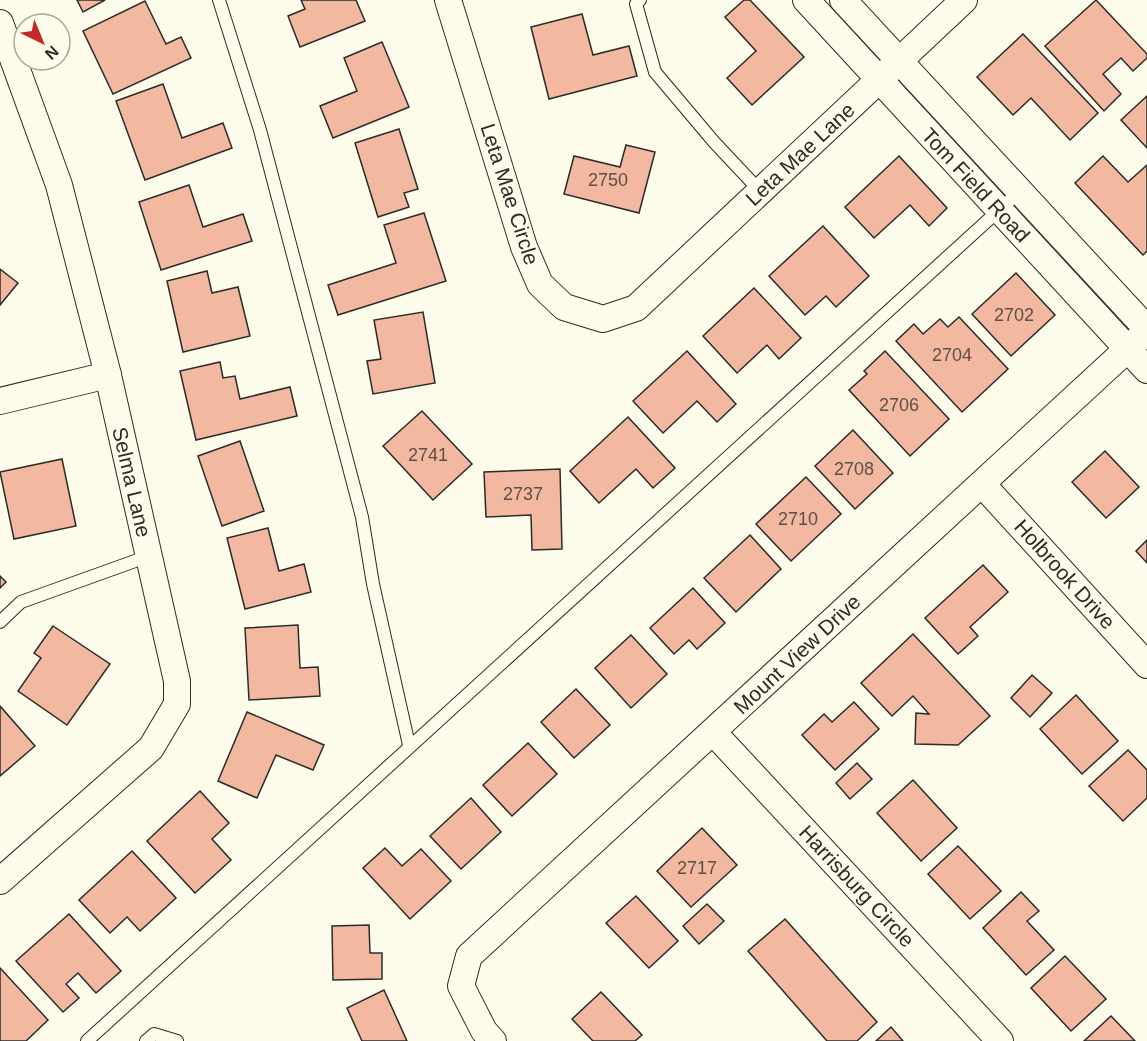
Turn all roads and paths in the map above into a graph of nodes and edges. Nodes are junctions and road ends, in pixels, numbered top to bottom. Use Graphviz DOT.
graph roads {
  1 [pos="219,0"];
  2 [pos="448,0"];
  3 [pos="640,0"];
  4 [pos="806,0"];
  5 [pos="843,0"];
  6 [pos="964,0"];
  7 [pos="0,23"];
  8 [pos="899,61"];
  9 [pos="879,80"];
  10 [pos="760,191"];
  11 [pos="1020,191"];
  12 [pos="999,210"];
  13 [pos="636,308"];
  14 [pos="1147,330"];
  15 [pos="1127,349"];
  16 [pos="1147,370"];
  17 [pos="108,375"];
  18 [pos="0,401"];
  19 [pos="982,484"];
  20 [pos="149,556"];
  21 [pos="0,622"];
  22 [pos="1147,665"];
  23 [pos="713,732"];
  24 [pos="409,745"];
  25 [pos="0,881"];
  26 [pos="150,1038"];
  27 [pos="87,1041"];
  28 [pos="177,1041"];
  29 [pos="493,1041"];
  30 [pos="1000,1041"];
  1 -- 24 [label="lane"];
  2 -- 13 [label="street, Leta Mae Circle"];
  3 -- 10 [label="lane"];
  4 -- 9 [label="street, Tom Field Road"];
  5 -- 8 [label="street, Tom Field Road"];
  6 -- 8 [label="street, Leta Mae Lane"];
  7 -- 17 [label="street, Selma Lane"];
  8 -- 9 [label="street, Leta Mae Lane"];
  8 -- 11 [label="street, Tom Field Road"];
  9 -- 10 [label="street, Leta Mae Lane"];
  9 -- 12 [label="street, Tom Field Road"];
  10 -- 13 [label="street, Leta Mae Lane"];
  11 -- 12 [label="lane"];
  11 -- 14 [label="street, Tom Field Road"];
  12 -- 15 [label="street, Tom Field Road"];
  12 -- 24 [label="lane"];
  14 -- 15 [label="street, Mount View Drive"];
  15 -- 16 [label="street, Tom Field Road"];
  15 -- 19 [label="street, Mount View Drive"];
  17 -- 18 [label="street"];
  17 -- 20 [label="street, Selma Lane"];
  19 -- 22 [label="street, Holbrook Drive"];
  19 -- 23 [label="street, Mount View Drive"];
  20 -- 21 [label="lane"];
  20 -- 25 [label="street, Selma Lane"];
  23 -- 29 [label="street, Mount View Drive"];
  23 -- 30 [label="street, Harrisburg Circle"];
  24 -- 27 [label="lane"];
  26 -- 28 [label="lane"];
}
